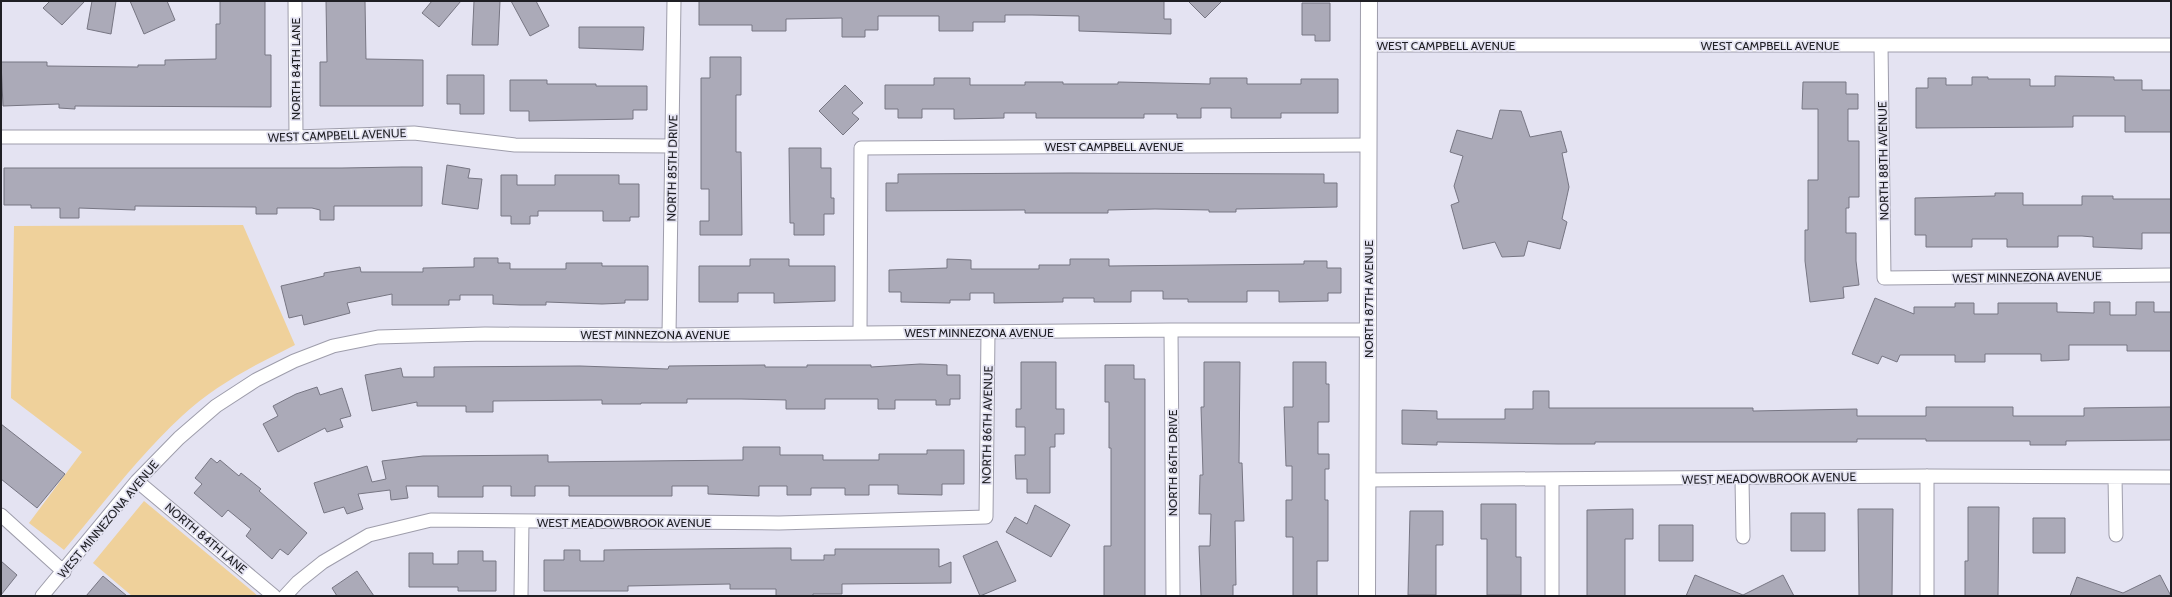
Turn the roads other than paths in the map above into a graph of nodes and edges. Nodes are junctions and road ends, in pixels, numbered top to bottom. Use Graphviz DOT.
graph roads {
  1 [pos="295,1"];
  2 [pos="674,1"];
  3 [pos="1369,1"];
  4 [pos="1368,45"];
  5 [pos="1881,45"];
  6 [pos="2171,45"];
  7 [pos="296,137"];
  8 [pos="1,138"];
  9 [pos="1368,145"];
  10 [pos="672,146"];
  11 [pos="2171,275"];
  12 [pos="1884,278"];
  13 [pos="1171,330"];
  14 [pos="1368,330"];
  15 [pos="860,332"];
  16 [pos="988,332"];
  17 [pos="669,335"];
  18 [pos="1927,476"];
  19 [pos="2171,477"];
  20 [pos="1742,478"];
  21 [pos="2115,478"];
  22 [pos="1367,480"];
  23 [pos="1552,480"];
  24 [pos="137,481"];
  25 [pos="1,515"];
  26 [pos="986,518"];
  27 [pos="522,521"];
  28 [pos="2116,535"];
  29 [pos="1743,537"];
  30 [pos="64,572"];
  31 [pos="42,596"];
  32 [pos="274,596"];
  33 [pos="285,596"];
  34 [pos="521,596"];
  35 [pos="1173,596"];
  36 [pos="1367,596"];
  37 [pos="1552,596"];
  38 [pos="1927,596"];
  1 -- 7 [label="street, NORTH 84TH LANE"];
  2 -- 10 [label="street, NORTH 85TH DRIVE"];
  3 -- 4 [label="street, NORTH 87TH AVENUE"];
  4 -- 5 [label="street, WEST CAMPBELL AVENUE"];
  4 -- 9 [label="street, NORTH 87TH AVENUE"];
  5 -- 6 [label="street, WEST CAMPBELL AVENUE"];
  5 -- 12 [label="street, NORTH 88TH AVENUE"];
  7 -- 8 [label="street, WEST CAMPBELL AVENUE"];
  7 -- 10 [label="street, WEST CAMPBELL AVENUE"];
  9 -- 14 [label="street, NORTH 87TH AVENUE"];
  9 -- 15 [label="street, WEST CAMPBELL AVENUE"];
  10 -- 17 [label="street, NORTH 85TH DRIVE"];
  11 -- 12 [label="street, WEST MINNEZONA AVENUE"];
  13 -- 14 [label="street, WEST MINNEZONA AVENUE"];
  13 -- 16 [label="street, WEST MINNEZONA AVENUE"];
  13 -- 35 [label="street, NORTH 86TH DRIVE"];
  14 -- 22 [label="street, NORTH 87TH AVENUE"];
  15 -- 16 [label="street, WEST MINNEZONA AVENUE"];
  15 -- 17 [label="street, WEST MINNEZONA AVENUE"];
  16 -- 26 [label="street, NORTH 86TH AVENUE"];
  17 -- 24 [label="street, WEST MINNEZONA AVENUE"];
  18 -- 20 [label="street, WEST MEADOWBROOK AVENUE"];
  18 -- 21 [label="street, WEST MEADOWBROOK AVENUE"];
  18 -- 38 [label="street"];
  19 -- 21 [label="street, WEST MEADOWBROOK AVENUE"];
  20 -- 23 [label="street, WEST MEADOWBROOK AVENUE"];
  20 -- 29 [label="street"];
  21 -- 28 [label="street"];
  22 -- 23 [label="street, WEST MEADOWBROOK AVENUE"];
  22 -- 36 [label="street, NORTH 87TH AVENUE"];
  23 -- 37 [label="street"];
  24 -- 30 [label="street, WEST MINNEZONA AVENUE"];
  24 -- 32 [label="street, NORTH 84TH LANE"];
  25 -- 30 [label="street"];
  26 -- 27 [label="street, WEST MEADOWBROOK AVENUE"];
  27 -- 33 [label="street, WEST MEADOWBROOK AVENUE"];
  27 -- 34 [label="street"];
  30 -- 31 [label="street, WEST MINNEZONA AVENUE"];
}
